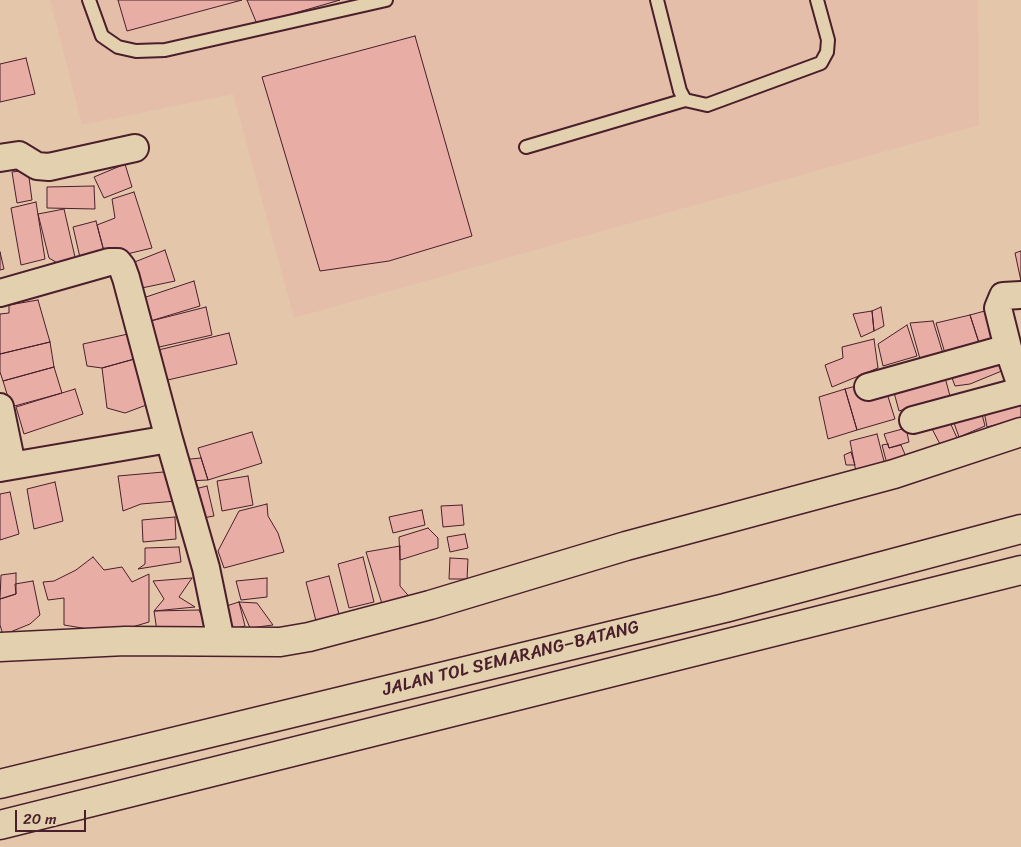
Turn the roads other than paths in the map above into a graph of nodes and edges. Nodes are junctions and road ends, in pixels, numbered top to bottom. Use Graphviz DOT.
graph roads {
  1 [pos="89,0"];
  2 [pos="386,0"];
  3 [pos="656,0"];
  4 [pos="817,0"];
  5 [pos="686,100"];
  6 [pos="526,147"];
  7 [pos="135,148"];
  8 [pos="0,158"];
  9 [pos="0,293"];
  10 [pos="1021,295"];
  11 [pos="1008,348"];
  12 [pos="1021,386"];
  13 [pos="868,387"];
  14 [pos="1021,391"];
  15 [pos="0,407"];
  16 [pos="913,420"];
  17 [pos="1021,432"];
  18 [pos="170,439"];
  19 [pos="6,466"];
  20 [pos="1021,529"];
  21 [pos="1021,570"];
  22 [pos="221,641"];
  23 [pos="0,647"];
  24 [pos="0,784"];
  25 [pos="0,825"];
  1 -- 2 [label="lane"];
  3 -- 5 [label="lane"];
  4 -- 5 [label="lane"];
  5 -- 6 [label="lane"];
  7 -- 8 [label="street"];
  9 -- 18 [label="street"];
  10 -- 11 [label="street"];
  11 -- 12 [label="street"];
  11 -- 13 [label="street"];
  14 -- 16 [label="street"];
  15 -- 19 [label="street"];
  17 -- 22 [label="main road"];
  18 -- 19 [label="street"];
  18 -- 22 [label="street"];
  20 -- 24 [label="main road, JALAN TOL SEMARANG–BATANG"];
  21 -- 25 [label="main road"];
  22 -- 23 [label="main road"];
}
